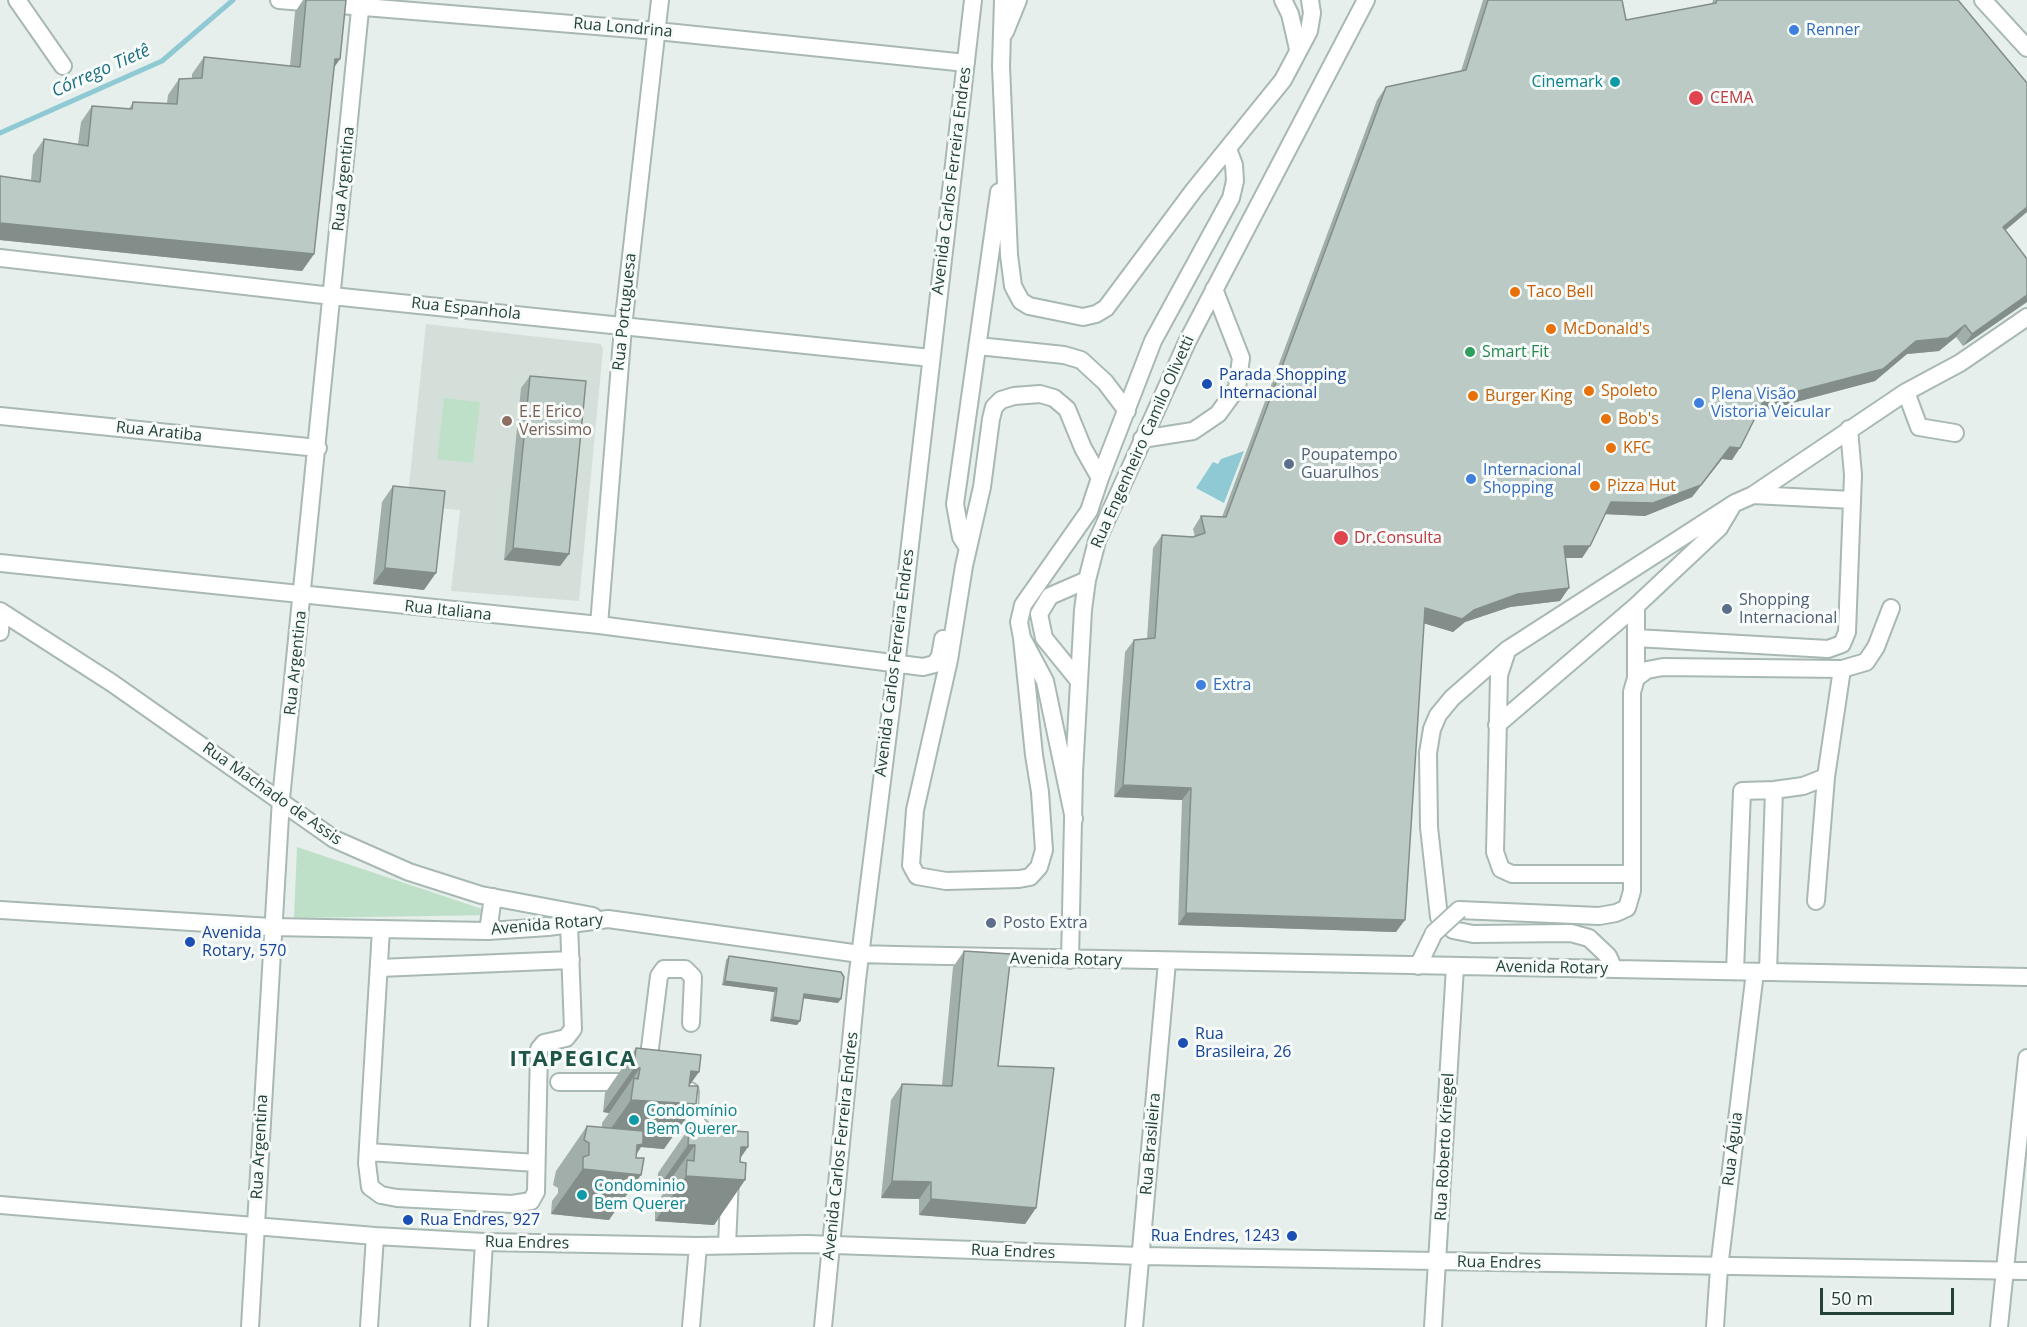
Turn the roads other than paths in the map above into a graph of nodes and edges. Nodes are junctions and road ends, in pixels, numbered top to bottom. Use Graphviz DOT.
graph roads {
  1 [pos="17,0"];
  2 [pos="279,0"];
  3 [pos="660,0"];
  4 [pos="973,0"];
  5 [pos="1003,0"];
  6 [pos="1018,0"];
  7 [pos="1282,0"];
  8 [pos="1310,0"];
  9 [pos="1366,0"];
  10 [pos="1983,0"];
  11 [pos="361,2"];
  12 [pos="657,31"];
  13 [pos="1001,39"];
  14 [pos="2027,48"];
  15 [pos="1298,50"];
  16 [pos="966,63"];
  17 [pos="63,66"];
  18 [pos="1005,147"];
  19 [pos="1228,149"];
  20 [pos="0,258"];
  21 [pos="1214,289"];
  22 [pos="332,296"];
  23 [pos="2027,317"];
  24 [pos="623,327"];
  25 [pos="978,346"];
  26 [pos="931,358"];
  27 [pos="1906,392"];
  28 [pos="1127,411"];
  29 [pos="0,416"];
  30 [pos="1849,429"];
  31 [pos="1955,432"];
  32 [pos="1142,439"];
  33 [pos="318,448"];
  34 [pos="1100,478"];
  35 [pos="1753,495"];
  36 [pos="1852,500"];
  37 [pos="1735,503"];
  38 [pos="968,549"];
  39 [pos="0,563"];
  40 [pos="1087,580"];
  41 [pos="961,583"];
  42 [pos="303,596"];
  43 [pos="1636,606"];
  44 [pos="1890,608"];
  45 [pos="1,612"];
  46 [pos="599,626"];
  47 [pos="0,632"];
  48 [pos="1022,638"];
  49 [pos="1636,638"];
  50 [pos="1507,650"];
  51 [pos="896,665"];
  52 [pos="1842,669"];
  53 [pos="1636,678"];
  54 [pos="1079,681"];
  55 [pos="1497,725"];
  56 [pos="1826,777"];
  57 [pos="1774,790"];
  58 [pos="281,799"];
  59 [pos="1074,819"];
  60 [pos="1632,874"];
  61 [pos="493,897"];
  62 [pos="1816,901"];
  63 [pos="0,910"];
  64 [pos="608,919"];
  65 [pos="569,924"];
  66 [pos="271,927"];
  67 [pos="381,929"];
  68 [pos="489,931"];
  69 [pos="860,954"];
  70 [pos="571,960"];
  71 [pos="1070,960"];
  72 [pos="1167,962"];
  73 [pos="1418,966"];
  74 [pos="1455,967"];
  75 [pos="379,968"];
  76 [pos="1614,969"];
  77 [pos="1735,971"];
  78 [pos="1761,972"];
  79 [pos="2027,977"];
  80 [pos="692,1023"];
  81 [pos="2027,1058"];
  82 [pos="559,1082"];
  83 [pos="660,1084"];
  84 [pos="689,1110"];
  85 [pos="688,1133"];
  86 [pos="368,1152"];
  87 [pos="536,1163"];
  88 [pos="0,1205"];
  89 [pos="256,1227"];
  90 [pos="375,1236"];
  91 [pos="484,1242"];
  92 [pos="727,1245"];
  93 [pos="831,1245"];
  94 [pos="698,1246"];
  95 [pos="1141,1256"];
  96 [pos="1439,1262"];
  97 [pos="1719,1268"];
  98 [pos="2004,1271"];
  99 [pos="2027,1271"];
  100 [pos="250,1327"];
  101 [pos="369,1327"];
  102 [pos="479,1327"];
  103 [pos="691,1327"];
  104 [pos="824,1327"];
  105 [pos="1134,1327"];
  106 [pos="1433,1327"];
  107 [pos="1715,1327"];
  108 [pos="1999,1327"];
  1 -- 17 [label="street"];
  2 -- 11 [label="street, Rua Londrina"];
  3 -- 12 [label="street, Rua Portuguesa"];
  4 -- 16 [label="street, Avenida Carlos Ferreira Endres"];
  5 -- 13 [label="street"];
  6 -- 13 [label="street"];
  7 -- 15 [label="street"];
  8 -- 15 [label="street"];
  9 -- 21 [label="street, Rua Engenheiro Camilo Olivetti"];
  10 -- 14 [label="street"];
  11 -- 12 [label="street, Rua Londrina"];
  11 -- 22 [label="street, Rua Argentina"];
  12 -- 16 [label="street, Rua Londrina"];
  12 -- 24 [label="street, Rua Portuguesa"];
  13 -- 18 [label="street"];
  15 -- 19 [label="street"];
  16 -- 26 [label="street, Avenida Carlos Ferreira Endres"];
  18 -- 19 [label="street"];
  18 -- 25 [label="street"];
  19 -- 28 [label="street"];
  20 -- 22 [label="street, Rua Espanhola"];
  21 -- 32 [label="street, Rua Engenheiro Camilo Olivetti"];
  21 -- 32 [label="street"];
  22 -- 24 [label="street, Rua Espanhola"];
  22 -- 33 [label="street, Rua Argentina"];
  23 -- 27 [label="street"];
  24 -- 26 [label="street, Rua Espanhola"];
  24 -- 46 [label="street, Rua Portuguesa"];
  25 -- 28 [label="street"];
  25 -- 38 [label="street"];
  26 -- 51 [label="street, Avenida Carlos Ferreira Endres"];
  27 -- 30 [label="street"];
  27 -- 31 [label="street"];
  28 -- 34 [label="street"];
  29 -- 33 [label="street, Rua Aratiba"];
  30 -- 35 [label="street"];
  30 -- 36 [label="street"];
  32 -- 40 [label="street, Rua Engenheiro Camilo Olivetti"];
  33 -- 42 [label="street, Rua Argentina"];
  34 -- 38 [label="street"];
  34 -- 48 [label="street"];
  35 -- 36 [label="street"];
  35 -- 37 [label="street"];
  36 -- 49 [label="street"];
  37 -- 43 [label="street"];
  37 -- 50 [label="street"];
  38 -- 41 [label="street"];
  39 -- 42 [label="street, Rua Italiana"];
  40 -- 54 [label="street, Rua Engenheiro Camilo Olivetti"];
  40 -- 54 [label="street"];
  41 -- 48 [label="street"];
  41 -- 51 [label="street, Rua Italiana"];
  42 -- 46 [label="street, Rua Italiana"];
  42 -- 58 [label="street, Rua Argentina"];
  43 -- 49 [label="street"];
  43 -- 55 [label="street"];
  44 -- 52 [label="street"];
  45 -- 47 [label="street"];
  45 -- 58 [label="street, Rua Machado de Assis"];
  46 -- 51 [label="street, Rua Italiana"];
  48 -- 59 [label="street"];
  49 -- 53 [label="street"];
  50 -- 55 [label="street"];
  50 -- 76 [label="street"];
  51 -- 69 [label="street, Avenida Carlos Ferreira Endres"];
  52 -- 53 [label="street"];
  52 -- 56 [label="street"];
  53 -- 60 [label="street"];
  54 -- 59 [label="street, Rua Engenheiro Camilo Olivetti"];
  55 -- 60 [label="street"];
  56 -- 57 [label="street"];
  56 -- 62 [label="street"];
  57 -- 77 [label="street"];
  57 -- 78 [label="street, Rua Águia"];
  58 -- 61 [label="street, Rua Machado de Assis"];
  58 -- 66 [label="street, Rua Argentina"];
  59 -- 71 [label="street, Rua Engenheiro Camilo Olivetti"];
  60 -- 73 [label="street, bridge"];
  61 -- 64 [label="street, Rua Machado de Assis"];
  61 -- 68 [label="street"];
  63 -- 66 [label="street, Avenida Rotary"];
  64 -- 65 [label="street, Avenida Rotary"];
  64 -- 69 [label="street, Avenida Rotary"];
  65 -- 68 [label="street, Avenida Rotary"];
  65 -- 70 [label="street"];
  66 -- 67 [label="street, Avenida Rotary"];
  66 -- 89 [label="street, Rua Argentina"];
  67 -- 68 [label="street, Avenida Rotary"];
  67 -- 75 [label="street"];
  69 -- 71 [label="street, Avenida Rotary"];
  69 -- 93 [label="street, Avenida Carlos Ferreira Endres"];
  70 -- 75 [label="street"];
  70 -- 87 [label="street"];
  71 -- 72 [label="street, Avenida Rotary"];
  72 -- 73 [label="street, Avenida Rotary"];
  72 -- 95 [label="street, Rua Brasileira"];
  73 -- 74 [label="street, Avenida Rotary"];
  74 -- 76 [label="street, Avenida Rotary"];
  74 -- 96 [label="street, Rua Roberto Kriegel"];
  75 -- 86 [label="street"];
  76 -- 77 [label="street, Avenida Rotary"];
  77 -- 78 [label="street, Avenida Rotary"];
  78 -- 79 [label="street, Avenida Rotary"];
  78 -- 97 [label="street, Rua Águia"];
  80 -- 83 [label="street"];
  81 -- 98 [label="street"];
  82 -- 83 [label="street"];
  83 -- 84 [label="street"];
  84 -- 85 [label="street"];
  84 -- 92 [label="street"];
  86 -- 87 [label="street"];
  86 -- 87 [label="street"];
  88 -- 89 [label="street, Rua Endres"];
  89 -- 90 [label="street, Rua Endres"];
  89 -- 100 [label="street, Rua Argentina"];
  90 -- 91 [label="street, Rua Endres"];
  90 -- 101 [label="street"];
  91 -- 94 [label="street, Rua Endres"];
  91 -- 102 [label="street"];
  92 -- 93 [label="street, Rua Endres"];
  92 -- 94 [label="street, Rua Endres"];
  93 -- 95 [label="street, Rua Endres"];
  93 -- 104 [label="street, Avenida Carlos Ferreira Endres"];
  94 -- 103 [label="street"];
  95 -- 96 [label="street, Rua Endres"];
  95 -- 105 [label="street, Rua Brasileira"];
  96 -- 97 [label="street, Rua Endres"];
  96 -- 106 [label="street, Rua Roberto Kriegel"];
  97 -- 98 [label="street, Rua Endres"];
  97 -- 107 [label="street, Rua Águia"];
  98 -- 99 [label="street, Rua Endres"];
  98 -- 108 [label="street"];
}
